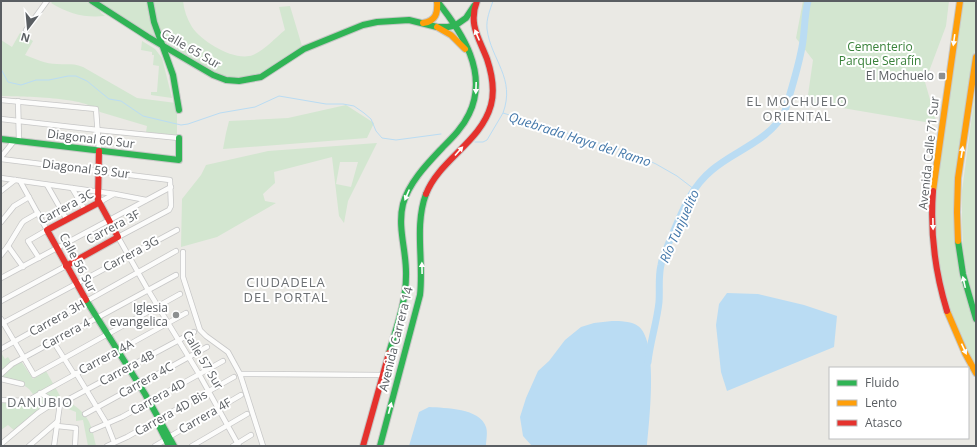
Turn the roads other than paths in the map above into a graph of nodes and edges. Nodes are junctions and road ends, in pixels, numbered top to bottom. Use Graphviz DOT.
graph roads {
  1 [pos="47,1"];
  2 [pos="92,1"];
  3 [pos="150,1"];
  4 [pos="437,1"];
  5 [pos="960,1"];
  6 [pos="475,3"];
  7 [pos="420,22"];
  8 [pos="456,25"];
  9 [pos="437,27"];
  10 [pos="26,30"];
  11 [pos="162,45"];
  12 [pos="470,54"];
  13 [pos="976,57"];
  14 [pos="1,100"];
  15 [pos="18,101"];
  16 [pos="179,110"];
  17 [pos="1,119"];
  18 [pos="19,121"];
  19 [pos="98,130"];
  20 [pos="179,138"];
  21 [pos="1,139"];
  22 [pos="17,141"];
  23 [pos="99,150"];
  24 [pos="1,158"];
  25 [pos="98,171"];
  26 [pos="1,178"];
  27 [pos="18,180"];
  28 [pos="47,185"];
  29 [pos="171,187"];
  30 [pos="72,188"];
  31 [pos="1,191"];
  32 [pos="98,192"];
  33 [pos="115,194"];
  34 [pos="29,197"];
  35 [pos="146,200"];
  36 [pos="98,203"];
  37 [pos="85,210"];
  38 [pos="38,214"];
  39 [pos="68,220"];
  40 [pos="108,220"];
  41 [pos="1,222"];
  42 [pos="47,230"];
  43 [pos="177,230"];
  44 [pos="118,237"];
  45 [pos="1,246"];
  46 [pos="7,248"];
  47 [pos="57,248"];
  48 [pos="176,251"];
  49 [pos="182,252"];
  50 [pos="1,254"];
  51 [pos="128,256"];
  52 [pos="39,258"];
  53 [pos="66,266"];
  54 [pos="23,267"];
  55 [pos="137,272"];
  56 [pos="176,275"];
  57 [pos="1,278"];
  58 [pos="76,284"];
  59 [pos="148,290"];
  60 [pos="180,294"];
  61 [pos="1,301"];
  62 [pos="86,301"];
  63 [pos="158,307"];
  64 [pos="186,313"];
  65 [pos="96,318"];
  66 [pos="976,319"];
  67 [pos="2,322"];
  68 [pos="168,324"];
  69 [pos="194,332"];
  70 [pos="106,335"];
  71 [pos="53,341"];
  72 [pos="178,341"];
  73 [pos="14,342"];
  74 [pos="207,347"];
  75 [pos="1,349"];
  76 [pos="117,352"];
  77 [pos="188,357"];
  78 [pos="23,358"];
  79 [pos="65,358"];
  80 [pos="223,361"];
  81 [pos="127,368"];
  82 [pos="976,373"];
  83 [pos="1,374"];
  84 [pos="75,374"];
  85 [pos="199,374"];
  86 [pos="240,374"];
  87 [pos="384,375"];
  88 [pos="234,377"];
  89 [pos="1,379"];
  90 [pos="22,384"];
  91 [pos="139,384"];
  92 [pos="86,390"];
  93 [pos="209,391"];
  94 [pos="40,393"];
  95 [pos="241,395"];
  96 [pos="1,400"];
  97 [pos="149,402"];
  98 [pos="58,403"];
  99 [pos="97,408"];
  100 [pos="218,408"];
  101 [pos="86,414"];
  102 [pos="247,414"];
  103 [pos="157,419"];
  104 [pos="58,423"];
  105 [pos="107,424"];
  106 [pos="228,425"];
  107 [pos="92,430"];
  108 [pos="252,435"];
  109 [pos="167,438"];
  110 [pos="114,442"];
  111 [pos="1,444"];
  112 [pos="236,445"];
  113 [pos="29,446"];
  114 [pos="54,446"];
  115 [pos="75,446"];
  116 [pos="107,446"];
  117 [pos="155,446"];
  118 [pos="169,446"];
  119 [pos="174,446"];
  120 [pos="192,446"];
  121 [pos="263,446"];
  122 [pos="363,446"];
  123 [pos="380,446"];
  1 -- 10 [label="street"];
  2 -- 11 [label="main road, Calle 65 Sur"];
  3 -- 11 [label="main road"];
  4 -- 7 [label="main road, Calle 65 Sur"];
  4 -- 8 [label="main road, Avenida Carrera 14"];
  5 -- 82 [label="main road, Avenida Calle 71 Sur, one-way"];
  6 -- 8 [label="main road"];
  123 -- 6 [label="main road, Avenida Carrera 14, one-way"];
  7 -- 9 [label="main road, Calle 65 Sur"];
  7 -- 11 [label="main road, Calle 65 Sur"];
  8 -- 9 [label="main road, Calle 65 Sur"];
  8 -- 12 [label="main road, Avenida Carrera 14"];
  9 -- 12 [label="main road"];
  11 -- 16 [label="main road"];
  12 -- 87 [label="main road, Avenida Carrera 14, one-way"];
  66 -- 13 [label="main road, one-way"];
  14 -- 15 [label="street"];
  15 -- 18 [label="street"];
  15 -- 19 [label="street"];
  17 -- 18 [label="street"];
  18 -- 19 [label="street"];
  18 -- 22 [label="street"];
  19 -- 20 [label="street"];
  19 -- 23 [label="street"];
  20 -- 23 [label="main road, Diagonal 60 Sur"];
  21 -- 22 [label="main road, Diagonal 60 Sur"];
  22 -- 23 [label="main road, Diagonal 60 Sur"];
  22 -- 24 [label="street"];
  23 -- 25 [label="main road"];
  24 -- 25 [label="street, Diagonal 59 Sur"];
  25 -- 29 [label="street, Diagonal 59 Sur"];
  25 -- 32 [label="main road"];
  26 -- 27 [label="street"];
  27 -- 28 [label="street"];
  27 -- 31 [label="street"];
  27 -- 34 [label="street, Calle 56 Sur"];
  28 -- 30 [label="street"];
  28 -- 39 [label="street"];
  29 -- 35 [label="street"];
  29 -- 44 [label="street, Carrera 3F"];
  30 -- 32 [label="street"];
  30 -- 37 [label="street"];
  32 -- 33 [label="street"];
  32 -- 36 [label="main road"];
  33 -- 35 [label="street"];
  33 -- 36 [label="street, Carrera 3C"];
  34 -- 38 [label="street, Calle 56 Sur"];
  34 -- 41 [label="street"];
  35 -- 40 [label="street"];
  36 -- 37 [label="main road, Carrera 3C"];
  36 -- 40 [label="main road, Calle 57 Sur"];
  37 -- 39 [label="main road, Carrera 3C"];
  38 -- 42 [label="street, Calle 56 Sur"];
  38 -- 46 [label="street"];
  39 -- 42 [label="main road, Carrera 3C"];
  40 -- 44 [label="main road, Calle 57 Sur"];
  40 -- 47 [label="street"];
  42 -- 47 [label="main road, Calle 56 Sur"];
  42 -- 52 [label="street, Carrera 3C"];
  43 -- 51 [label="street, Carrera 3G"];
  44 -- 51 [label="street, Calle 57 Sur"];
  44 -- 53 [label="main road, Carrera 3F"];
  45 -- 46 [label="street"];
  46 -- 50 [label="street"];
  46 -- 54 [label="street"];
  47 -- 52 [label="street"];
  47 -- 53 [label="main road, Calle 56 Sur"];
  48 -- 55 [label="street, Carrera 3H"];
  49 -- 86 [label="street"];
  51 -- 55 [label="street, Calle 57 Sur"];
  51 -- 58 [label="street, Carrera 3G"];
  52 -- 54 [label="street"];
  53 -- 58 [label="main road, Calle 56 Sur"];
  53 -- 61 [label="street"];
  54 -- 57 [label="street"];
  55 -- 59 [label="street, Calle 57 Sur"];
  55 -- 62 [label="street, Carrera 3H"];
  56 -- 59 [label="street, Carrera 4"];
  58 -- 62 [label="main road, Calle 56 Sur"];
  58 -- 67 [label="street, Carrera 3G"];
  59 -- 63 [label="street, Calle 57 Sur"];
  59 -- 65 [label="street, Carrera 4"];
  60 -- 63 [label="street"];
  62 -- 65 [label="main road, Calle 56 Sur"];
  62 -- 73 [label="street, Carrera 3H"];
  63 -- 68 [label="street, Calle 57 Sur"];
  63 -- 70 [label="street"];
  64 -- 68 [label="street, Carrera 4A"];
  65 -- 70 [label="main road, Calle 56 Sur"];
  65 -- 71 [label="street, Carrera 4"];
  67 -- 73 [label="street"];
  68 -- 72 [label="street, Calle 57 Sur"];
  68 -- 76 [label="street, Carrera 4A"];
  69 -- 72 [label="street, Carrera 4B"];
  70 -- 76 [label="main road, Calle 56 Sur"];
  70 -- 79 [label="street"];
  71 -- 78 [label="street, Carrera 4"];
  71 -- 79 [label="street"];
  72 -- 77 [label="street, Calle 57 Sur"];
  72 -- 81 [label="street, Carrera 4B"];
  73 -- 75 [label="street, Carrera 3H"];
  73 -- 78 [label="street"];
  74 -- 77 [label="street, Carrera 4C"];
  76 -- 81 [label="main road, Calle 56 Sur"];
  76 -- 84 [label="street, Carrera 4A"];
  77 -- 85 [label="street, Calle 57 Sur"];
  77 -- 91 [label="street, Carrera 4C"];
  78 -- 79 [label="street"];
  78 -- 83 [label="street, Carrera 4"];
  79 -- 84 [label="street"];
  80 -- 85 [label="street, Carrera 4D"];
  81 -- 91 [label="main road, Calle 56 Sur"];
  81 -- 92 [label="street, Carrera 4B"];
  84 -- 92 [label="street"];
  84 -- 94 [label="street, Carrera 4A"];
  85 -- 93 [label="street, Calle 57 Sur"];
  85 -- 97 [label="street, Carrera 4D"];
  86 -- 87 [label="street"];
  86 -- 121 [label="street"];
  87 -- 122 [label="main road, Avenida Carrera 14"];
  88 -- 93 [label="street, Carrera 4D Bis"];
  89 -- 90 [label="street"];
  91 -- 97 [label="main road, Calle 56 Sur"];
  91 -- 99 [label="street, Carrera 4C"];
  92 -- 98 [label="street, Carrera 4B"];
  92 -- 99 [label="street"];
  93 -- 100 [label="street, Calle 57 Sur"];
  93 -- 103 [label="street, Carrera 4D Bis"];
  94 -- 96 [label="street, Carrera 4A"];
  94 -- 98 [label="street"];
  95 -- 100 [label="street, Carrera 4F"];
  97 -- 103 [label="main road, Calle 56 Sur"];
  97 -- 105 [label="street, Carrera 4D"];
  98 -- 104 [label="street"];
  98 -- 111 [label="street, Carrera 4B"];
  99 -- 101 [label="street, Carrera 4C"];
  99 -- 105 [label="street"];
  100 -- 106 [label="street, Calle 57 Sur"];
  100 -- 109 [label="street, Carrera 4F"];
  102 -- 106 [label="street"];
  103 -- 109 [label="main road, Calle 56 Sur"];
  103 -- 110 [label="street, Carrera 4D Bis"];
  104 -- 113 [label="street"];
  104 -- 114 [label="street"];
  104 -- 115 [label="street"];
  105 -- 107 [label="street, Carrera 4D"];
  105 -- 110 [label="street"];
  106 -- 112 [label="street, Calle 57 Sur"];
  106 -- 120 [label="street"];
  108 -- 112 [label="street"];
  109 -- 117 [label="street, Carrera 4F"];
  109 -- 118 [label="main road, Calle 56 Sur"];
  109 -- 119 [label="main road, Calle 56 Sur"];
  110 -- 116 [label="street, Carrera 4D Bis"];
}
